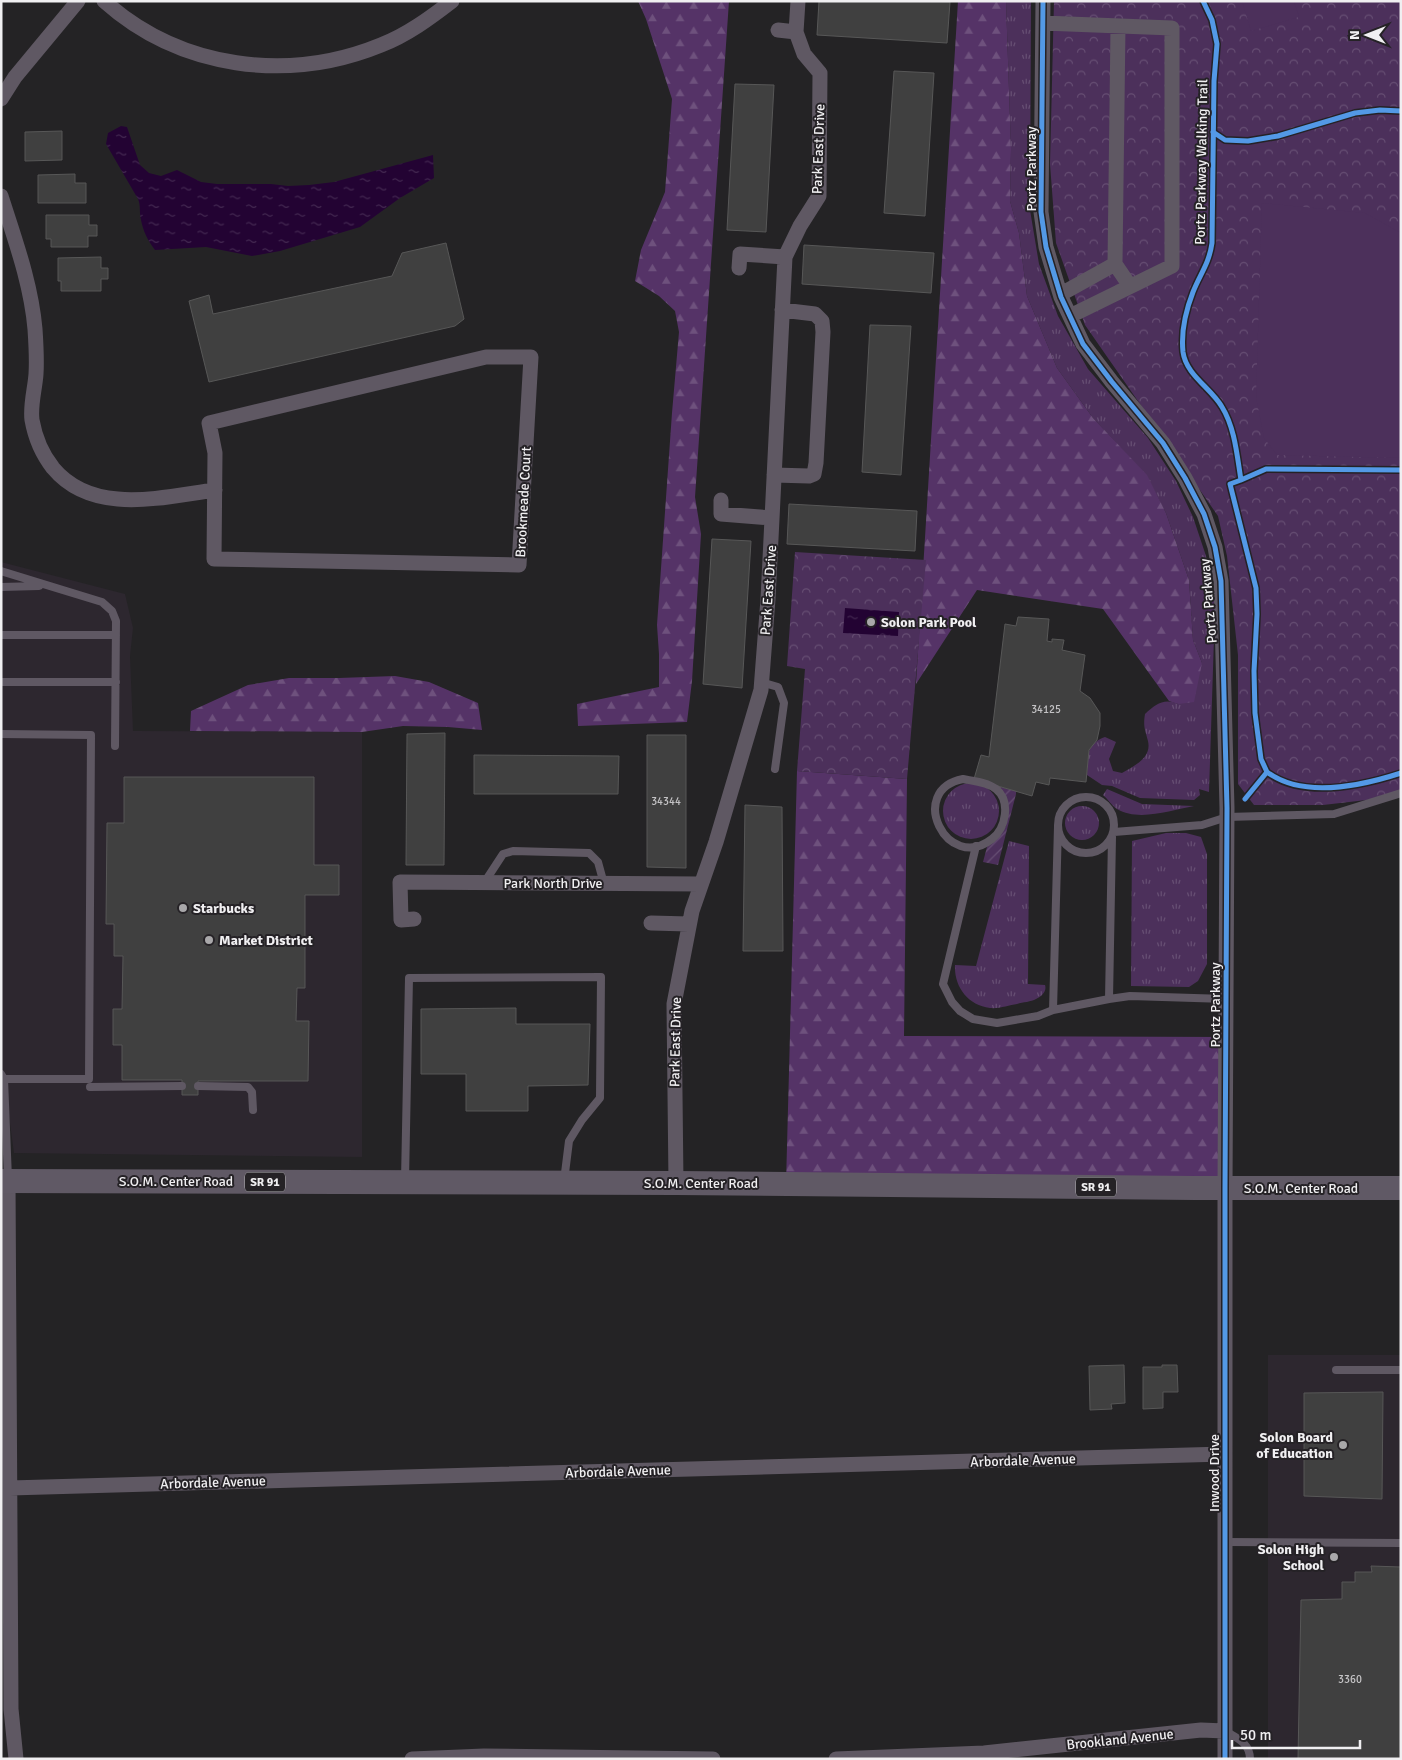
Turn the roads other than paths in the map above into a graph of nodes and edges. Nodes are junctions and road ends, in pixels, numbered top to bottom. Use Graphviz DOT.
graph roads {
  1 [pos="78,1"];
  2 [pos="104,1"];
  3 [pos="452,1"];
  4 [pos="798,1"];
  5 [pos="1043,1"];
  6 [pos="1043,23"];
  7 [pos="1118,26"];
  8 [pos="778,30"];
  9 [pos="796,32"];
  10 [pos="1,99"];
  11 [pos="1,196"];
  12 [pos="786,257"];
  13 [pos="1115,264"];
  14 [pos="739,268"];
  15 [pos="1130,286"];
  16 [pos="1061,294"];
  17 [pos="782,310"];
  18 [pos="1070,316"];
  19 [pos="774,475"];
  20 [pos="215,490"];
  21 [pos="721,500"];
  22 [pos="772,518"];
  23 [pos="1,571"];
  24 [pos="44,586"];
  25 [pos="1,587"];
  26 [pos="1,635"];
  27 [pos="116,635"];
  28 [pos="1,682"];
  29 [pos="116,682"];
  30 [pos="761,682"];
  31 [pos="1,734"];
  32 [pos="116,746"];
  33 [pos="775,769"];
  34 [pos="1401,794"];
  35 [pos="1227,817"];
  36 [pos="1058,826"];
  37 [pos="1113,835"];
  38 [pos="976,846"];
  39 [pos="484,883"];
  40 [pos="604,884"];
  41 [pos="701,884"];
  42 [pos="414,919"];
  43 [pos="651,923"];
  44 [pos="689,924"];
  45 [pos="1108,999"];
  46 [pos="1226,999"];
  47 [pos="1053,1010"];
  48 [pos="3,1076"];
  49 [pos="182,1086"];
  50 [pos="198,1086"];
  51 [pos="90,1087"];
  52 [pos="253,1110"];
  53 [pos="5,1181"];
  54 [pos="405,1182"];
  55 [pos="564,1183"];
  56 [pos="676,1183"];
  57 [pos="1225,1188"];
  58 [pos="1401,1188"];
  59 [pos="1336,1370"];
  60 [pos="1401,1370"];
  61 [pos="1225,1454"];
  62 [pos="10,1488"];
  63 [pos="1225,1542"];
  64 [pos="1401,1543"];
  65 [pos="1225,1731"];
  66 [pos="16,1759"];
  67 [pos="412,1759"];
  68 [pos="714,1759"];
  69 [pos="836,1759"];
  70 [pos="1224,1759"];
  71 [pos="1250,1759"];
  1 -- 10 [label="street"];
  2 -- 3 [label="street"];
  4 -- 9 [label="street, Park East Drive"];
  5 -- 6 [label="street, Portz Parkway"];
  6 -- 7 [label="street"];
  6 -- 16 [label="street, Portz Parkway"];
  7 -- 13 [label="street"];
  7 -- 15 [label="street"];
  8 -- 9 [label="street"];
  9 -- 12 [label="street, Park East Drive"];
  11 -- 20 [label="street"];
  12 -- 14 [label="street"];
  12 -- 17 [label="street, Park East Drive"];
  13 -- 15 [label="street"];
  13 -- 16 [label="street"];
  15 -- 18 [label="street"];
  16 -- 18 [label="street, Portz Parkway"];
  17 -- 19 [label="street, Park East Drive"];
  17 -- 19 [label="street"];
  18 -- 35 [label="street, Portz Parkway"];
  19 -- 22 [label="street, Park East Drive"];
  20 -- 20 [label="street, Brookmeade Court"];
  21 -- 22 [label="street"];
  22 -- 30 [label="street, Park East Drive"];
  23 -- 24 [label="lane"];
  24 -- 25 [label="lane"];
  24 -- 27 [label="lane"];
  26 -- 27 [label="lane"];
  27 -- 29 [label="lane"];
  28 -- 29 [label="lane"];
  29 -- 32 [label="lane"];
  30 -- 33 [label="lane"];
  30 -- 41 [label="street, Park East Drive"];
  31 -- 48 [label="lane"];
  34 -- 35 [label="lane"];
  35 -- 37 [label="lane"];
  35 -- 46 [label="street, Portz Parkway"];
  36 -- 37 [label="lane"];
  36 -- 37 [label="lane"];
  36 -- 47 [label="lane"];
  37 -- 45 [label="lane"];
  38 -- 38 [label="lane"];
  38 -- 47 [label="lane"];
  39 -- 40 [label="street, Park North Drive"];
  39 -- 40 [label="lane"];
  39 -- 42 [label="street, Park North Drive"];
  40 -- 41 [label="street, Park North Drive"];
  41 -- 44 [label="street, Park East Drive"];
  43 -- 44 [label="street"];
  44 -- 56 [label="street, Park East Drive"];
  45 -- 46 [label="lane"];
  45 -- 47 [label="lane"];
  46 -- 57 [label="street, Portz Parkway"];
  48 -- 53 [label="lane"];
  49 -- 51 [label="lane"];
  50 -- 52 [label="lane"];
  53 -- 54 [label="main road, S.O.M. Center Road / SR 91"];
  53 -- 62 [label="street"];
  54 -- 55 [label="main road, S.O.M. Center Road / SR 91"];
  54 -- 55 [label="lane"];
  55 -- 56 [label="main road, S.O.M. Center Road / SR 91"];
  56 -- 57 [label="main road, S.O.M. Center Road / SR 91"];
  57 -- 58 [label="main road, S.O.M. Center Road / SR 91"];
  57 -- 61 [label="street, Inwood Drive"];
  59 -- 60 [label="lane"];
  61 -- 62 [label="street, Arbordale Avenue"];
  61 -- 63 [label="street, Inwood Drive"];
  62 -- 66 [label="street"];
  63 -- 64 [label="lane"];
  63 -- 65 [label="street, Inwood Drive"];
  65 -- 69 [label="street, Brookland Avenue"];
  65 -- 70 [label="street, Inwood Drive"];
  65 -- 71 [label="lane"];
  67 -- 68 [label="street"];
}
